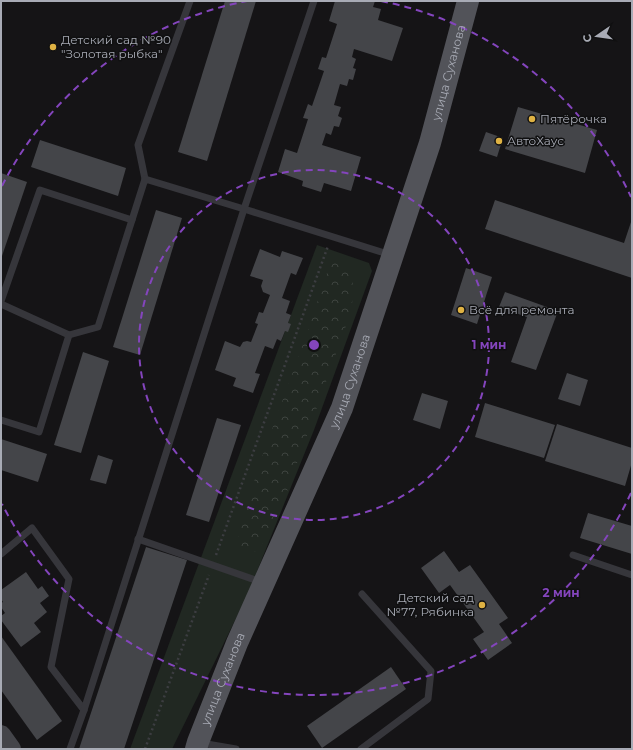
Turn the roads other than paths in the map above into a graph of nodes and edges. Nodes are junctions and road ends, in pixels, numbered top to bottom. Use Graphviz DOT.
graph roads {
  1 [pos="190,1"];
  2 [pos="314,1"];
  3 [pos="468,1"];
  4 [pos="145,179"];
  5 [pos="244,209"];
  6 [pos="132,220"];
  7 [pos="393,256"];
  8 [pos="1,301"];
  9 [pos="1,304"];
  10 [pos="69,335"];
  11 [pos="1,420"];
  12 [pos="138,539"];
  13 [pos="1,554"];
  14 [pos="573,555"];
  15 [pos="632,575"];
  16 [pos="264,583"];
  17 [pos="362,594"];
  18 [pos="84,710"];
  19 [pos="1,735"];
  20 [pos="197,745"];
  21 [pos="11,749"];
  22 [pos="70,749"];
  23 [pos="236,749"];
  24 [pos="361,749"];
  1 -- 4 [label="lane"];
  2 -- 5 [label="lane"];
  3 -- 7 [label="main road, улица Суханова"];
  4 -- 5 [label="lane"];
  4 -- 6 [label="lane"];
  5 -- 7 [label="lane"];
  5 -- 12 [label="lane"];
  6 -- 8 [label="lane"];
  6 -- 10 [label="lane"];
  7 -- 16 [label="main road, улица Суханова"];
  9 -- 10 [label="lane"];
  10 -- 11 [label="lane"];
  12 -- 16 [label="lane"];
  12 -- 18 [label="lane"];
  13 -- 18 [label="lane"];
  14 -- 15 [label="lane"];
  16 -- 20 [label="main road, улица Суханова"];
  17 -- 24 [label="lane"];
  18 -- 22 [label="lane"];
  19 -- 21 [label="street"];
  20 -- 23 [label="lane"];
}
